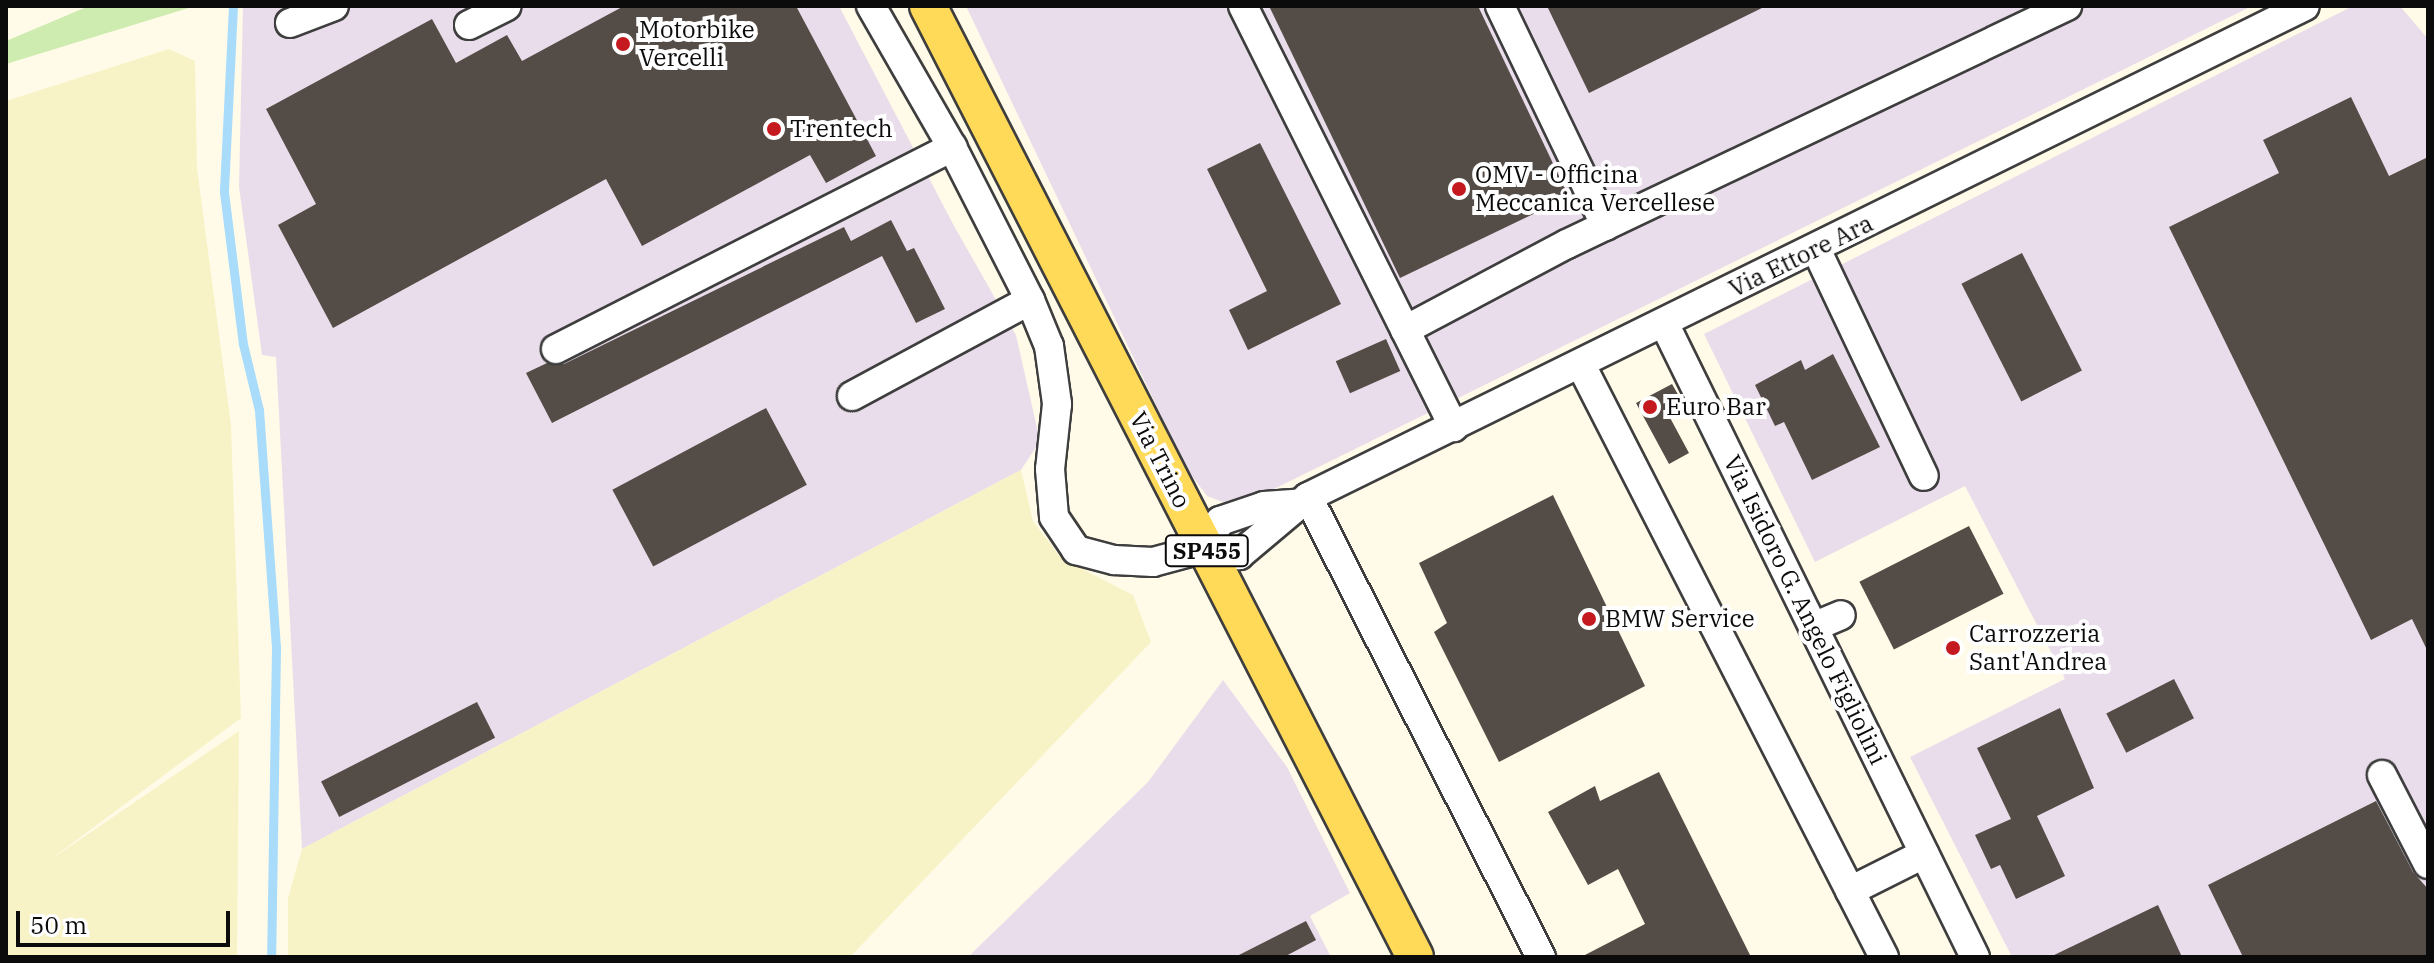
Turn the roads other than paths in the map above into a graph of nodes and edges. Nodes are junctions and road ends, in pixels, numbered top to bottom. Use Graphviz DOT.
graph roads {
  1 [pos="334,6"];
  2 [pos="507,6"];
  3 [pos="871,6"];
  4 [pos="902,6"];
  5 [pos="928,6"];
  6 [pos="956,6"];
  7 [pos="1243,6"];
  8 [pos="1500,6"];
  9 [pos="2067,6"];
  10 [pos="2305,6"];
  11 [pos="290,23"];
  12 [pos="469,25"];
  13 [pos="999,144"];
  14 [pos="952,147"];
  15 [pos="1606,226"];
  16 [pos="1816,249"];
  17 [pos="1030,300"];
  18 [pos="1664,323"];
  19 [pos="1405,330"];
  20 [pos="556,349"];
  21 [pos="1581,365"];
  22 [pos="852,396"];
  23 [pos="1454,427"];
  24 [pos="1924,476"];
  25 [pos="1302,500"];
  26 [pos="1205,548"];
  27 [pos="1841,615"];
  28 [pos="1813,627"];
  29 [pos="2382,775"];
  30 [pos="1924,854"];
  31 [pos="2428,864"];
  32 [pos="1850,891"];
  33 [pos="1415,957"];
  34 [pos="1541,957"];
  35 [pos="1884,957"];
  36 [pos="1975,957"];
  1 -- 11 [label="street"];
  2 -- 12 [label="street"];
  3 -- 14 [label="street"];
  4 -- 13 [label="main road"];
  5 -- 13 [label="main road, Via Trino / SP455"];
  6 -- 13 [label="main road"];
  7 -- 19 [label="street"];
  8 -- 15 [label="street"];
  9 -- 15 [label="street"];
  10 -- 16 [label="street, Via Ettore Ara"];
  13 -- 26 [label="main road, Via Trino / SP455"];
  14 -- 17 [label="street"];
  14 -- 20 [label="street"];
  15 -- 19 [label="street"];
  16 -- 18 [label="street, Via Ettore Ara"];
  16 -- 24 [label="street"];
  17 -- 22 [label="street"];
  17 -- 26 [label="street"];
  18 -- 21 [label="street, Via Ettore Ara"];
  18 -- 28 [label="street, Via Isidoro G. Angelo Figliolini"];
  19 -- 23 [label="street"];
  21 -- 23 [label="street, Via Ettore Ara"];
  21 -- 32 [label="street"];
  23 -- 25 [label="street, Via Ettore Ara"];
  25 -- 26 [label="street, Via Ettore Ara"];
  25 -- 34 [label="street"];
  26 -- 33 [label="main road, Via Trino / SP455"];
  27 -- 28 [label="street"];
  28 -- 30 [label="street, Via Isidoro G. Angelo Figliolini"];
  29 -- 31 [label="street"];
  30 -- 32 [label="street"];
  30 -- 36 [label="street, Via Isidoro G. Angelo Figliolini"];
  32 -- 35 [label="street"];
}
